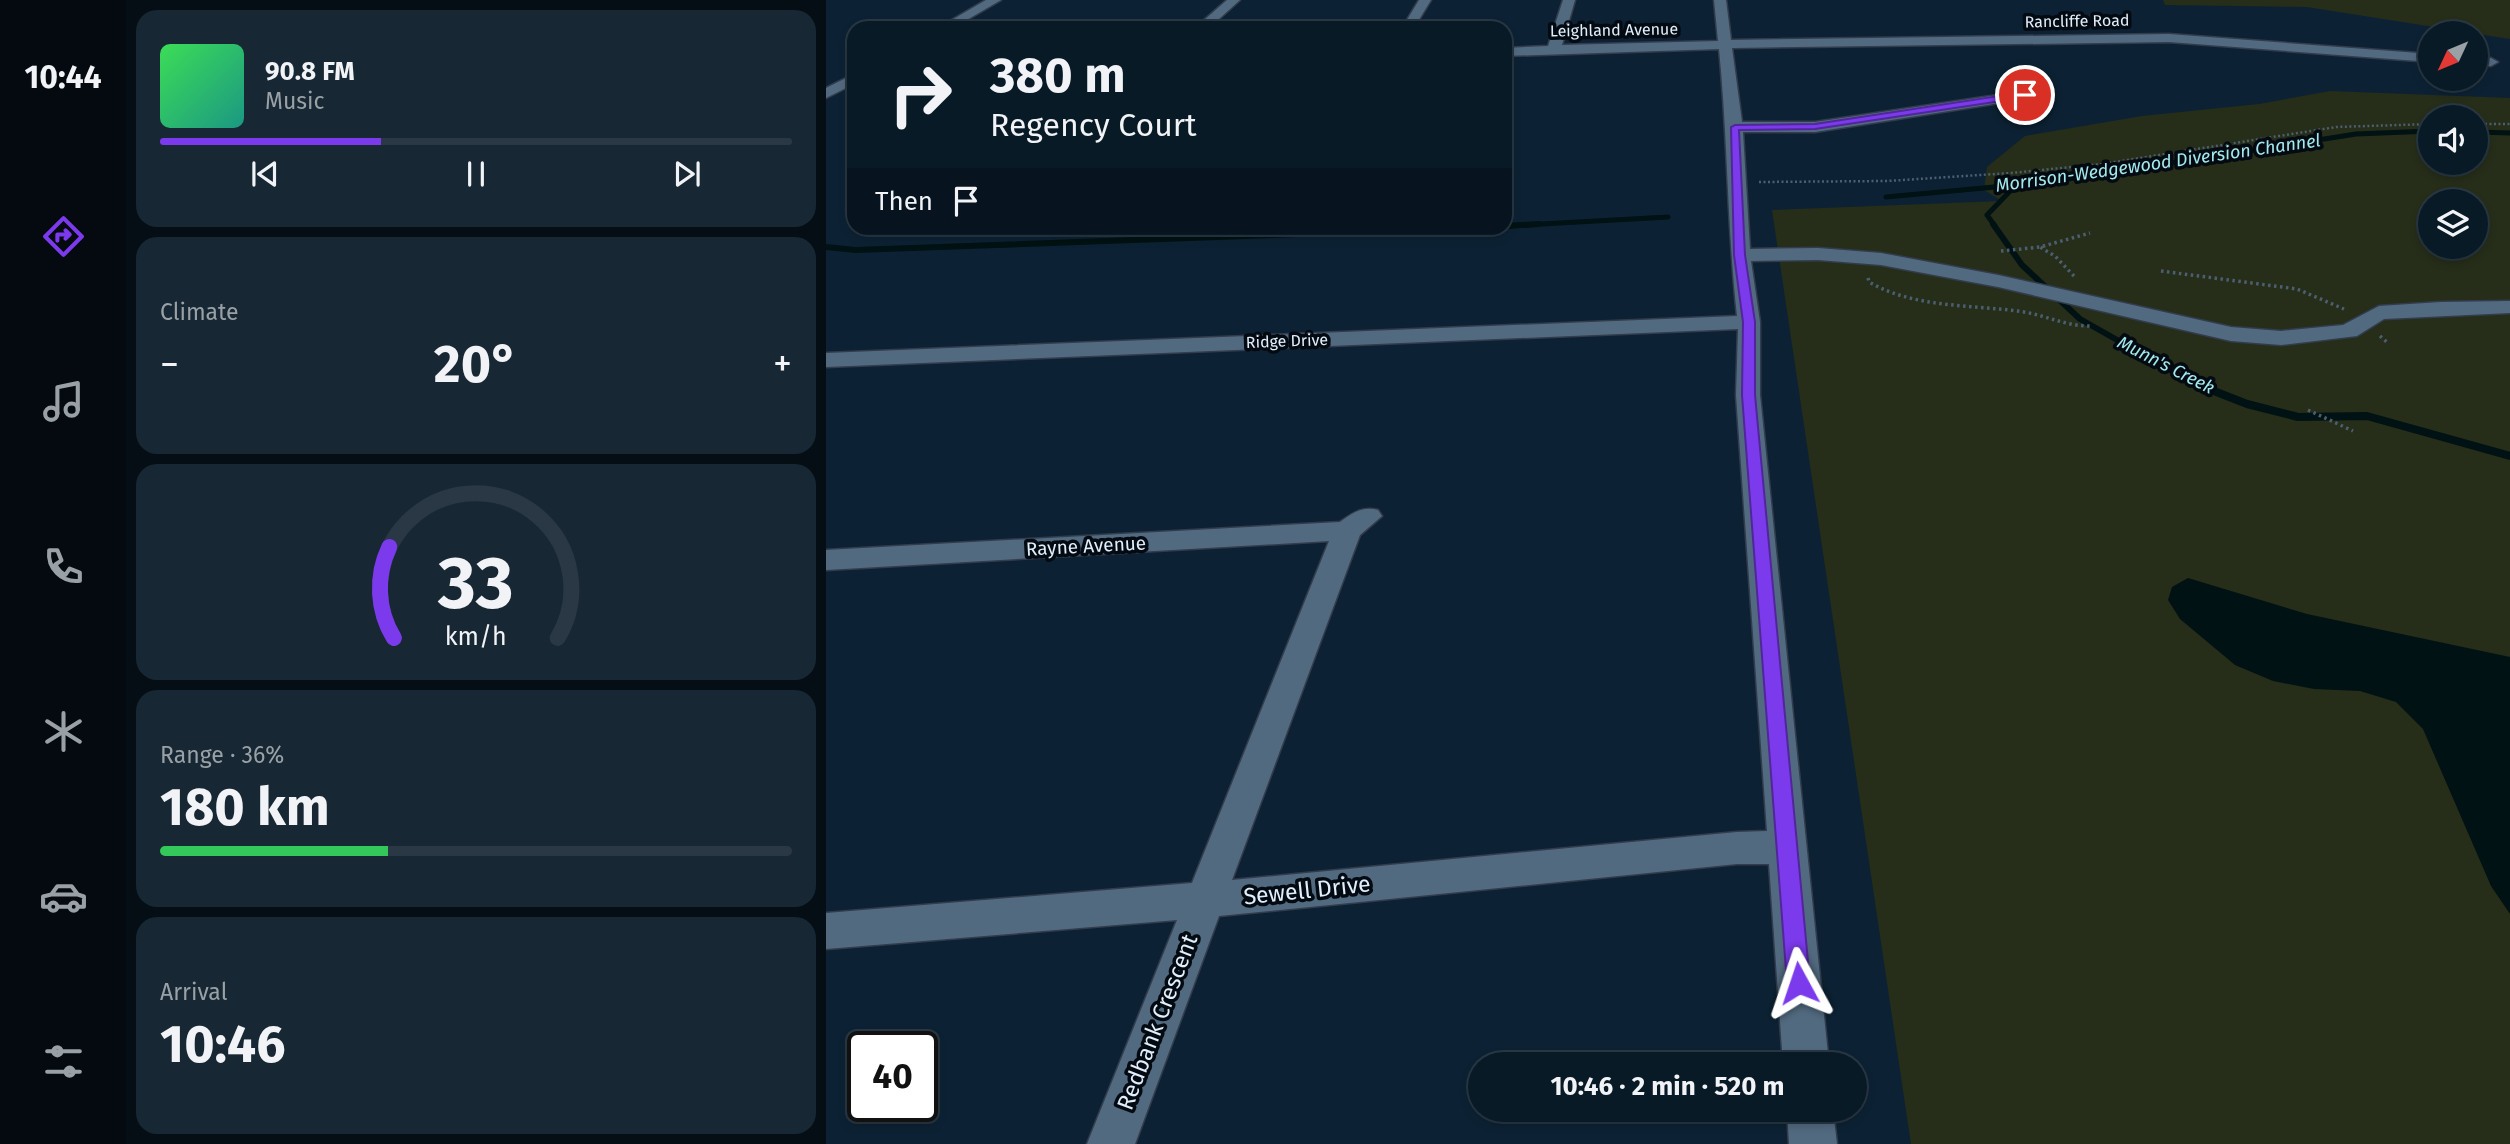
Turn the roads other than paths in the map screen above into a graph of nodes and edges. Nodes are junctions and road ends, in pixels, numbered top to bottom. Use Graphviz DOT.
graph roads {
  1 [pos="995,0"];
  2 [pos="1234,0"];
  3 [pos="1425,0"];
  4 [pos="1569,0"];
  5 [pos="1720,0"];
  6 [pos="957,21"];
  7 [pos="1209,21"];
  8 [pos="1412,21"];
  9 [pos="1723,45"];
  10 [pos="1554,49"];
  11 [pos="1512,52"];
  12 [pos="2418,57"];
  13 [pos="2488,62"];
  14 [pos="2491,62"];
  15 [pos="826,78"];
  16 [pos="847,78"];
  17 [pos="847,82"];
  18 [pos="826,94"];
  19 [pos="2025,95"];
  20 [pos="1735,127"];
  21 [pos="1740,255"];
  22 [pos="2510,307"];
  23 [pos="1749,322"];
  24 [pos="826,360"];
  25 [pos="826,560"];
  26 [pos="1787,847"];
  27 [pos="1204,900"];
  28 [pos="826,932"];
  29 [pos="1805,1052"];
  30 [pos="1811,1122"];
  31 [pos="1111,1144"];
  32 [pos="1813,1144"];
  1 -- 6 [label="street"];
  2 -- 7 [label="street"];
  3 -- 8 [label="street"];
  4 -- 10 [label="street"];
  5 -- 9 [label="street"];
  9 -- 10 [label="street, Leighland Avenue"];
  9 -- 12 [label="street, Rancliffe Road"];
  9 -- 20 [label="street"];
  10 -- 11 [label="street, Leighland Avenue"];
  13 -- 14 [label="street"];
  15 -- 16 [label="street"];
  17 -- 18 [label="street"];
  19 -- 20 [label="street"];
  20 -- 21 [label="street"];
  21 -- 22 [label="street"];
  21 -- 23 [label="street"];
  23 -- 24 [label="street, Ridge Drive"];
  23 -- 26 [label="street"];
  25 -- 27 [label="street, Rayne Avenue"];
  26 -- 27 [label="street, Sewell Drive"];
  26 -- 29 [label="street"];
  27 -- 28 [label="street, Sewell Drive"];
  27 -- 31 [label="street, Redbank Crescent"];
  30 -- 32 [label="street"];
}
